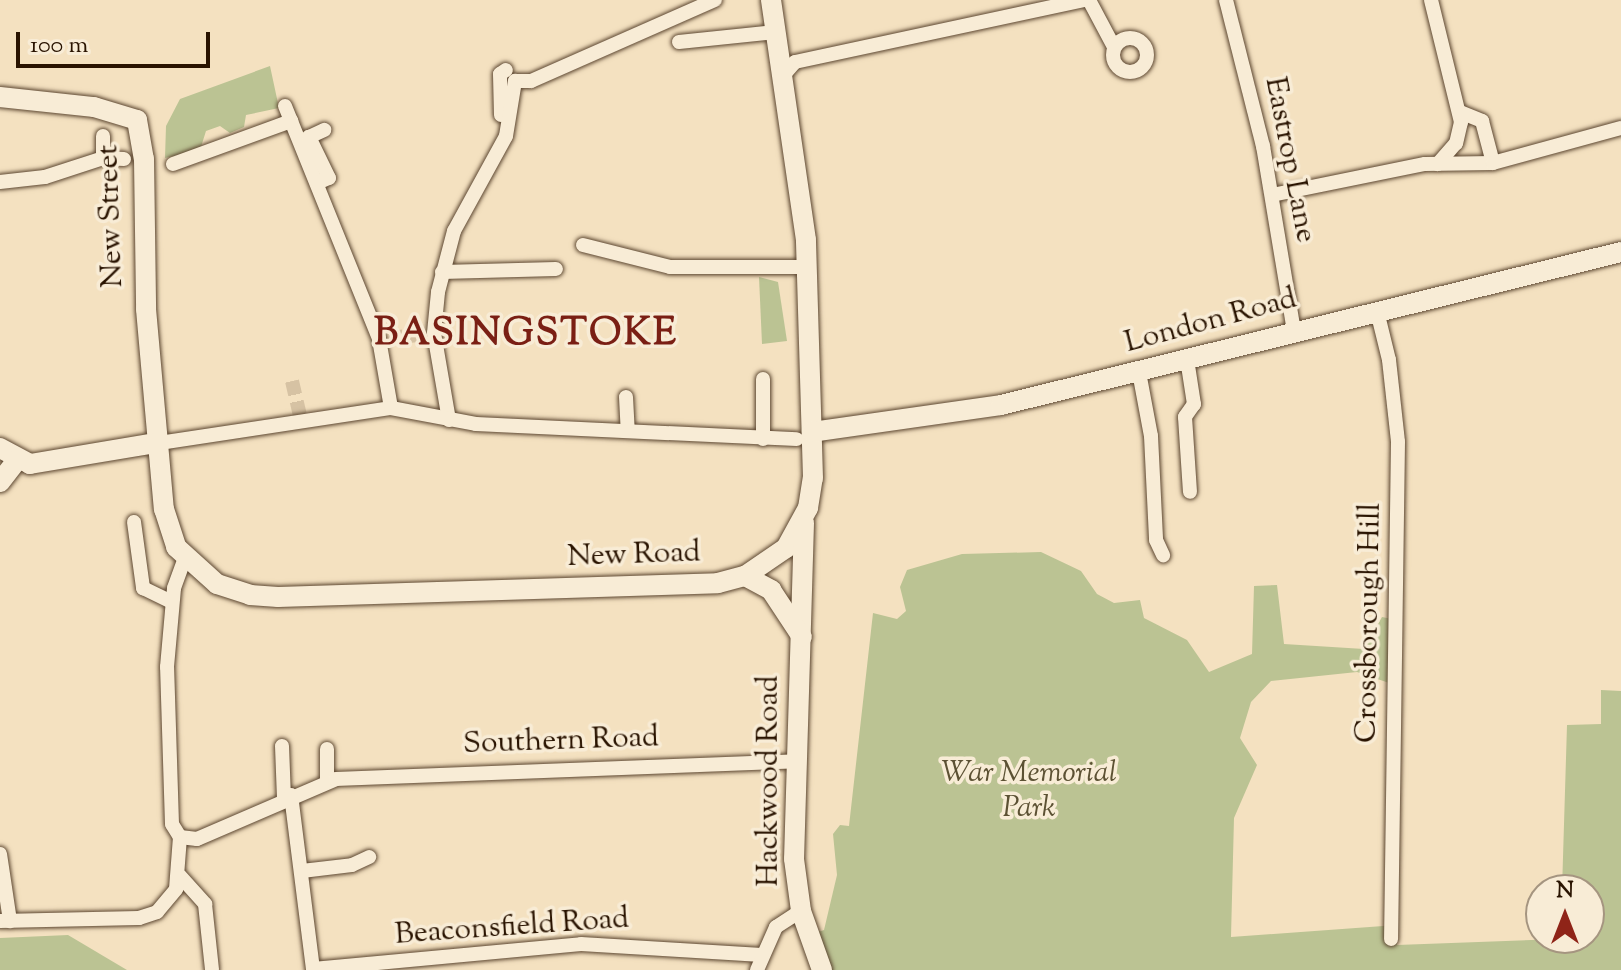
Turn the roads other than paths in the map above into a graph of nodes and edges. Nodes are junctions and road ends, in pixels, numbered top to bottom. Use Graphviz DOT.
graph roads {
  1 [pos="715,0"];
  2 [pos="771,0"];
  3 [pos="1083,0"];
  4 [pos="1089,0"];
  5 [pos="1226,0"];
  6 [pos="1431,0"];
  7 [pos="775,32"];
  8 [pos="679,42"];
  9 [pos="1114,47"];
  10 [pos="782,77"];
  11 [pos="0,97"];
  12 [pos="285,106"];
  13 [pos="1460,112"];
  14 [pos="293,126"];
  15 [pos="1621,128"];
  16 [pos="324,130"];
  17 [pos="103,136"];
  18 [pos="103,158"];
  19 [pos="124,159"];
  20 [pos="1493,163"];
  21 [pos="173,164"];
  22 [pos="1438,164"];
  23 [pos="0,182"];
  24 [pos="317,183"];
  25 [pos="1272,195"];
  26 [pos="583,245"];
  27 [pos="1621,252"];
  28 [pos="806,267"];
  29 [pos="556,269"];
  30 [pos="442,272"];
  31 [pos="146,309"];
  32 [pos="1377,311"];
  33 [pos="1294,331"];
  34 [pos="1187,359"];
  35 [pos="1139,372"];
  36 [pos="763,379"];
  37 [pos="626,397"];
  38 [pos="385,408"];
  39 [pos="453,421"];
  40 [pos="628,430"];
  41 [pos="804,435"];
  42 [pos="763,439"];
  43 [pos="161,442"];
  44 [pos="8,454"];
  45 [pos="0,482"];
  46 [pos="1190,492"];
  47 [pos="804,519"];
  48 [pos="134,522"];
  49 [pos="1163,555"];
  50 [pos="185,558"];
  51 [pos="745,576"];
  52 [pos="172,602"];
  53 [pos="802,637"];
  54 [pos="282,746"];
  55 [pos="327,749"];
  56 [pos="797,761"];
  57 [pos="327,780"];
  58 [pos="288,797"];
  59 [pos="180,837"];
  60 [pos="0,854"];
  61 [pos="369,857"];
  62 [pos="302,871"];
  63 [pos="180,876"];
  64 [pos="801,911"];
  65 [pos="5,921"];
  66 [pos="1391,939"];
  67 [pos="762,955"];
  68 [pos="212,970"];
  69 [pos="313,970"];
  70 [pos="757,970"];
  71 [pos="822,970"];
  1 -- 30 [label="street"];
  2 -- 7 [label="street, New Road"];
  3 -- 10 [label="street"];
  4 -- 9 [label="street"];
  5 -- 25 [label="street, Eastrop Lane"];
  6 -- 13 [label="street"];
  7 -- 8 [label="street"];
  7 -- 10 [label="street, New Road"];
  10 -- 28 [label="street, New Road"];
  11 -- 31 [label="street, New Street"];
  12 -- 14 [label="street"];
  13 -- 20 [label="street"];
  13 -- 22 [label="street"];
  14 -- 21 [label="street"];
  14 -- 24 [label="street"];
  15 -- 20 [label="street"];
  16 -- 24 [label="street"];
  17 -- 18 [label="street"];
  18 -- 19 [label="street"];
  18 -- 23 [label="street"];
  20 -- 22 [label="street"];
  22 -- 25 [label="street"];
  24 -- 38 [label="street"];
  25 -- 33 [label="street, Eastrop Lane"];
  26 -- 28 [label="street"];
  27 -- 32 [label="street, London Road"];
  28 -- 41 [label="street, New Road"];
  29 -- 30 [label="street"];
  30 -- 39 [label="street"];
  31 -- 43 [label="street, New Road"];
  32 -- 33 [label="street, London Road"];
  32 -- 66 [label="street, Crossborough Hill"];
  33 -- 34 [label="street, London Road"];
  34 -- 35 [label="street, London Road"];
  34 -- 46 [label="street"];
  35 -- 41 [label="street, London Road"];
  35 -- 49 [label="street"];
  36 -- 42 [label="street"];
  37 -- 40 [label="street"];
  38 -- 39 [label="street"];
  38 -- 43 [label="street"];
  39 -- 40 [label="street"];
  40 -- 42 [label="street"];
  41 -- 42 [label="street"];
  41 -- 47 [label="street, New Road"];
  43 -- 44 [label="street"];
  43 -- 50 [label="street, New Road"];
  44 -- 45 [label="street"];
  47 -- 51 [label="street, New Road"];
  47 -- 53 [label="street, Hackwood Road"];
  48 -- 52 [label="street"];
  50 -- 51 [label="street, New Road"];
  50 -- 52 [label="street"];
  51 -- 53 [label="street, Hackwood Road"];
  52 -- 59 [label="street"];
  53 -- 56 [label="street, Hackwood Road"];
  54 -- 58 [label="street"];
  55 -- 57 [label="street"];
  56 -- 57 [label="street, Southern Road"];
  56 -- 64 [label="street, Hackwood Road"];
  57 -- 58 [label="street, Southern Road"];
  58 -- 59 [label="street, Southern Road"];
  58 -- 62 [label="street"];
  59 -- 63 [label="street"];
  60 -- 65 [label="street"];
  61 -- 62 [label="street"];
  62 -- 69 [label="street"];
  63 -- 65 [label="street"];
  63 -- 68 [label="street"];
  64 -- 67 [label="street"];
  64 -- 71 [label="street, Hackwood Road"];
  67 -- 69 [label="street, Beaconsfield Road"];
  67 -- 70 [label="street"];
}
